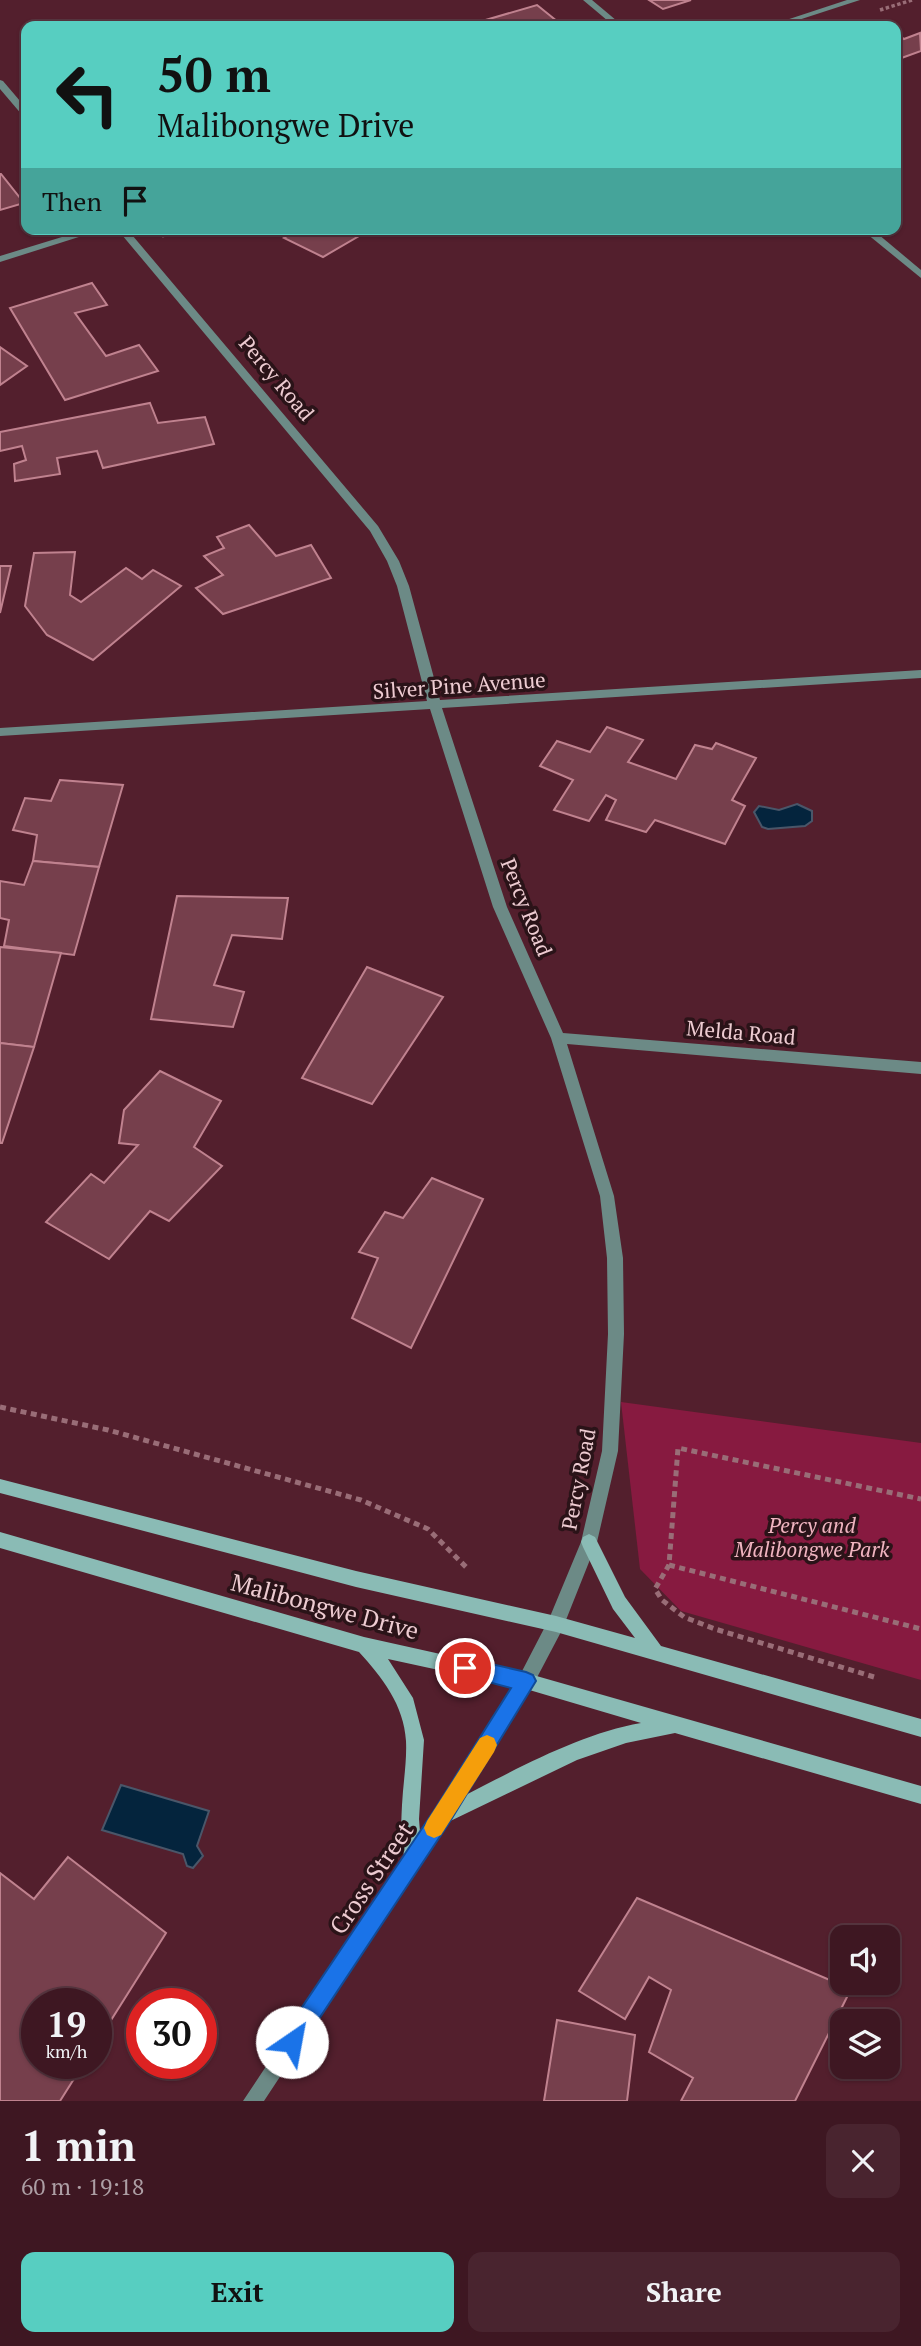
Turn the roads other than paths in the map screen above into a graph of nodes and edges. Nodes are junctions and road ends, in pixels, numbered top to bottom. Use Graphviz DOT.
graph roads {
  1 [pos="587,0"];
  2 [pos="856,0"];
  3 [pos="613,21"];
  4 [pos="788,21"];
  5 [pos="0,83"];
  6 [pos="21,108"];
  7 [pos="79,235"];
  8 [pos="127,235"];
  9 [pos="873,235"];
  10 [pos="0,259"];
  11 [pos="921,275"];
  12 [pos="921,674"];
  13 [pos="435,706"];
  14 [pos="0,732"];
  15 [pos="558,1038"];
  16 [pos="921,1068"];
  17 [pos="0,1486"];
  18 [pos="0,1540"];
  19 [pos="589,1542"];
  20 [pos="556,1624"];
  21 [pos="364,1645"];
  22 [pos="656,1651"];
  23 [pos="526,1681"];
  24 [pos="674,1725"];
  25 [pos="921,1728"];
  26 [pos="921,1795"];
  27 [pos="442,1816"];
  28 [pos="413,1858"];
  29 [pos="253,2101"];
  1 -- 3 [label="street"];
  2 -- 4 [label="street"];
  5 -- 6 [label="street"];
  7 -- 10 [label="street"];
  8 -- 13 [label="street, Percy Road"];
  9 -- 11 [label="street"];
  12 -- 13 [label="street, Silver Pine Avenue"];
  13 -- 14 [label="street, Silver Pine Avenue"];
  13 -- 15 [label="street, Percy Road"];
  15 -- 16 [label="street, Melda Road"];
  15 -- 19 [label="street, Percy Road"];
  17 -- 20 [label="main road, Malibongwe Drive"];
  18 -- 21 [label="main road, Malibongwe Drive"];
  19 -- 20 [label="street, Percy Road"];
  19 -- 22 [label="main road"];
  20 -- 22 [label="main road, Malibongwe Drive"];
  20 -- 23 [label="street, Percy Road"];
  21 -- 23 [label="main road, Malibongwe Drive"];
  21 -- 28 [label="main road"];
  22 -- 25 [label="main road, Malibongwe Drive"];
  23 -- 24 [label="main road, Malibongwe Drive"];
  23 -- 27 [label="street, Cross Street"];
  24 -- 26 [label="main road, Malibongwe Drive"];
  24 -- 27 [label="main road"];
  27 -- 28 [label="street, Cross Street"];
  28 -- 29 [label="street, Cross Street"];
}
